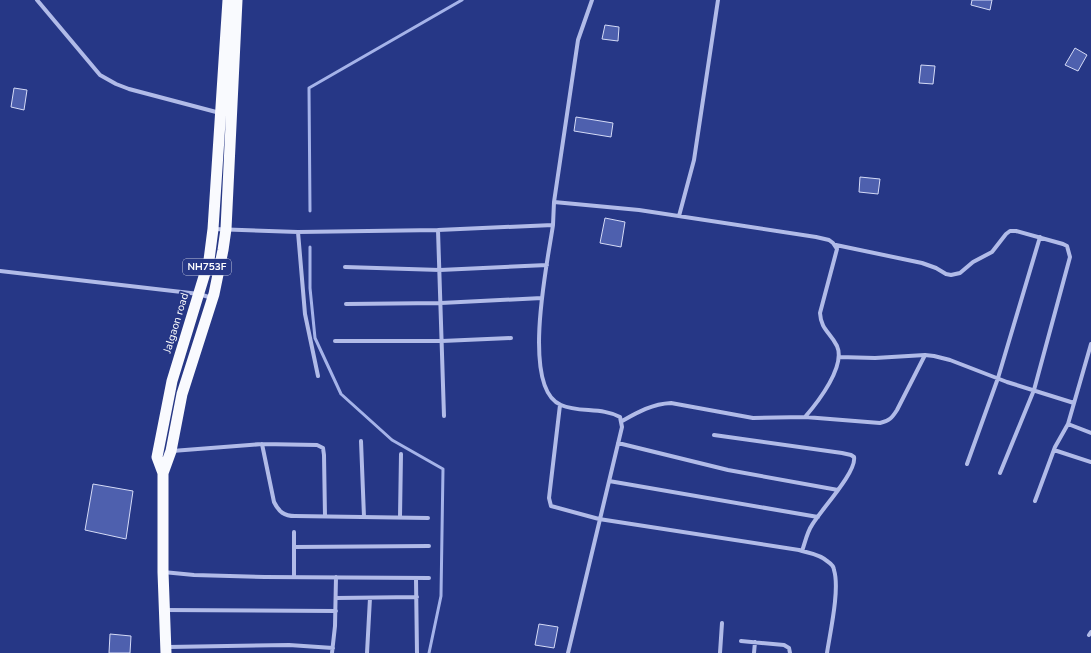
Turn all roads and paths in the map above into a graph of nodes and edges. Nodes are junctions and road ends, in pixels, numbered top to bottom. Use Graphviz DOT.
graph roads {
  1 [pos="37,0"];
  2 [pos="228,0"];
  3 [pos="237,0"];
  4 [pos="592,0"];
  5 [pos="718,0"];
  6 [pos="231,13"];
  7 [pos="229,53"];
  8 [pos="220,113"];
  9 [pos="232,114"];
  10 [pos="554,202"];
  11 [pos="679,216"];
  12 [pos="553,225"];
  13 [pos="213,229"];
  14 [pos="226,230"];
  15 [pos="438,230"];
  16 [pos="298,232"];
  17 [pos="1040,238"];
  18 [pos="836,245"];
  19 [pos="547,265"];
  20 [pos="345,267"];
  21 [pos="440,270"];
  22 [pos="0,271"];
  23 [pos="199,294"];
  24 [pos="213,298"];
  25 [pos="542,298"];
  26 [pos="441,303"];
  27 [pos="346,304"];
  28 [pos="511,338"];
  29 [pos="335,341"];
  30 [pos="442,341"];
  31 [pos="1091,344"];
  32 [pos="925,355"];
  33 [pos="839,357"];
  34 [pos="318,376"];
  35 [pos="998,378"];
  36 [pos="1034,390"];
  37 [pos="1074,403"];
  38 [pos="560,405"];
  39 [pos="444,416"];
  40 [pos="805,417"];
  41 [pos="622,421"];
  42 [pos="1068,424"];
  43 [pos="1091,433"];
  44 [pos="714,435"];
  45 [pos="361,441"];
  46 [pos="262,444"];
  47 [pos="618,444"];
  48 [pos="1054,450"];
  49 [pos="172,451"];
  50 [pos="401,454"];
  51 [pos="1091,462"];
  52 [pos="967,464"];
  53 [pos="163,473"];
  54 [pos="1000,473"];
  55 [pos="609,481"];
  56 [pos="838,490"];
  57 [pos="1035,501"];
  58 [pos="325,516"];
  59 [pos="364,517"];
  60 [pos="400,517"];
  61 [pos="818,517"];
  62 [pos="428,518"];
  63 [pos="600,519"];
  64 [pos="294,532"];
  65 [pos="429,546"];
  66 [pos="294,547"];
  67 [pos="802,551"];
  68 [pos="163,572"];
  69 [pos="294,576"];
  70 [pos="336,577"];
  71 [pos="429,578"];
  72 [pos="416,579"];
  73 [pos="336,598"];
  74 [pos="370,598"];
  75 [pos="417,598"];
  76 [pos="164,610"];
  77 [pos="336,610"];
  78 [pos="722,623"];
  79 [pos="741,641"];
  80 [pos="755,642"];
  81 [pos="333,648"];
  82 [pos="166,650"];
  83 [pos="332,653"];
  84 [pos="367,653"];
  85 [pos="417,653"];
  86 [pos="568,653"];
  87 [pos="720,653"];
  88 [pos="754,653"];
  89 [pos="790,653"];
  90 [pos="827,653"];
  1 -- 8 [label="street"];
  2 -- 6 [label="highway, Jalgaon road / NH753F"];
  3 -- 6 [label="highway, NH753F"];
  4 -- 10 [label="street"];
  5 -- 11 [label="street"];
  6 -- 7 [label="highway, Jalgaon road / NH753F"];
  7 -- 8 [label="highway, Jalgaon road / NH753F"];
  7 -- 9 [label="highway, NH753F"];
  8 -- 9 [label="street"];
  8 -- 13 [label="highway, Jalgaon road / NH753F"];
  9 -- 14 [label="highway, NH753F"];
  10 -- 11 [label="street"];
  10 -- 12 [label="street"];
  11 -- 18 [label="street"];
  12 -- 15 [label="street"];
  12 -- 19 [label="street"];
  13 -- 14 [label="street"];
  13 -- 23 [label="highway, Jalgaon road / NH753F"];
  14 -- 16 [label="street"];
  14 -- 24 [label="highway, NH753F"];
  15 -- 16 [label="street"];
  15 -- 21 [label="street"];
  16 -- 34 [label="street"];
  17 -- 18 [label="street"];
  17 -- 35 [label="street"];
  17 -- 36 [label="street"];
  18 -- 33 [label="street"];
  19 -- 21 [label="street"];
  19 -- 25 [label="street"];
  20 -- 21 [label="street"];
  21 -- 26 [label="street"];
  22 -- 23 [label="street"];
  23 -- 24 [label="street"];
  23 -- 53 [label="highway, Jalgaon road / NH753F"];
  24 -- 49 [label="highway, NH753F"];
  25 -- 26 [label="street"];
  25 -- 38 [label="street"];
  26 -- 27 [label="street"];
  26 -- 30 [label="street"];
  28 -- 30 [label="street"];
  29 -- 30 [label="street"];
  30 -- 39 [label="street"];
  31 -- 37 [label="street"];
  32 -- 33 [label="street"];
  32 -- 35 [label="street"];
  32 -- 40 [label="street"];
  33 -- 40 [label="street"];
  35 -- 36 [label="street"];
  35 -- 52 [label="street"];
  36 -- 37 [label="street"];
  36 -- 54 [label="street"];
  37 -- 42 [label="street"];
  38 -- 41 [label="street"];
  38 -- 63 [label="street"];
  40 -- 41 [label="street"];
  41 -- 47 [label="street"];
  42 -- 43 [label="street"];
  42 -- 48 [label="street"];
  44 -- 56 [label="street"];
  45 -- 59 [label="street"];
  46 -- 49 [label="street"];
  46 -- 58 [label="street"];
  46 -- 58 [label="street"];
  47 -- 55 [label="street"];
  47 -- 56 [label="street"];
  48 -- 51 [label="street"];
  48 -- 57 [label="street"];
  49 -- 53 [label="highway, NH753F"];
  50 -- 60 [label="street"];
  53 -- 68 [label="highway, Jalgaon road / NH753F"];
  55 -- 61 [label="street"];
  55 -- 63 [label="street"];
  56 -- 61 [label="street"];
  58 -- 59 [label="street"];
  59 -- 60 [label="street"];
  60 -- 62 [label="street"];
  61 -- 67 [label="street"];
  63 -- 67 [label="street"];
  63 -- 86 [label="street"];
  64 -- 66 [label="street"];
  65 -- 66 [label="street"];
  66 -- 69 [label="street"];
  67 -- 90 [label="street"];
  68 -- 69 [label="street"];
  68 -- 76 [label="highway, Jalgaon road / NH753F"];
  69 -- 70 [label="street"];
  70 -- 72 [label="street"];
  70 -- 73 [label="street"];
  71 -- 72 [label="street"];
  72 -- 75 [label="street"];
  73 -- 74 [label="street"];
  73 -- 77 [label="street"];
  74 -- 75 [label="street"];
  74 -- 84 [label="street"];
  75 -- 85 [label="street"];
  76 -- 77 [label="street"];
  76 -- 82 [label="highway, Jalgaon road / NH753F"];
  77 -- 81 [label="street"];
  78 -- 87 [label="street"];
  79 -- 80 [label="street"];
  80 -- 88 [label="street"];
  80 -- 89 [label="street"];
  81 -- 82 [label="street"];
  81 -- 83 [label="street"];
}
